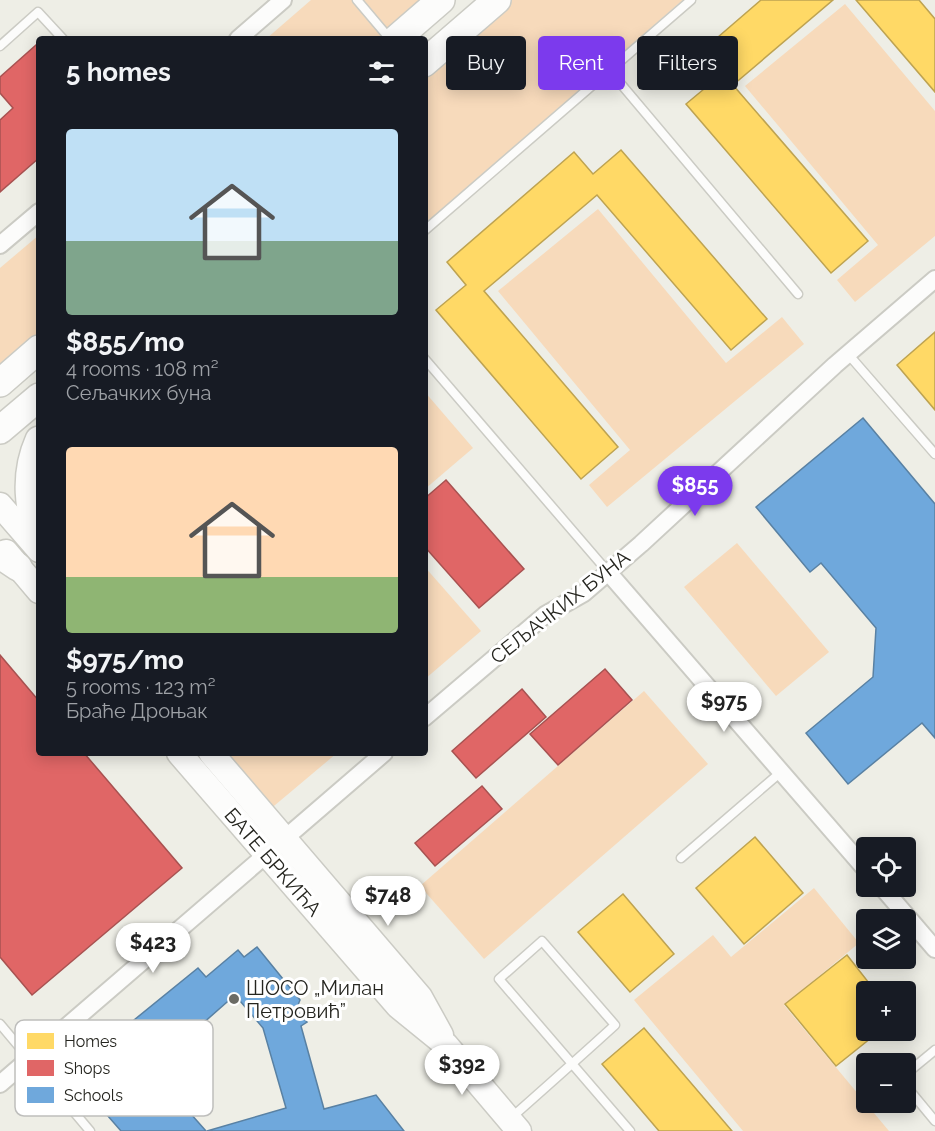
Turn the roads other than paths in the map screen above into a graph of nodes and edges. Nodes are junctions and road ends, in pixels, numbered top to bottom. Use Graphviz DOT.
graph roads {
  1 [pos="283,0"];
  2 [pos="357,0"];
  3 [pos="441,0"];
  4 [pos="497,0"];
  5 [pos="691,0"];
  6 [pos="60,36"];
  7 [pos="241,36"];
  8 [pos="387,36"];
  9 [pos="399,36"];
  10 [pos="0,46"];
  11 [pos="625,57"];
  12 [pos="428,60"];
  13 [pos="625,88"];
  14 [pos="587,90"];
  15 [pos="36,215"];
  16 [pos="428,228"];
  17 [pos="0,245"];
  18 [pos="935,279"];
  19 [pos="798,294"];
  20 [pos="36,352"];
  21 [pos="848,354"];
  22 [pos="428,363"];
  23 [pos="0,383"];
  24 [pos="36,400"];
  25 [pos="0,430"];
  26 [pos="36,449"];
  27 [pos="935,453"];
  28 [pos="0,505"];
  29 [pos="36,533"];
  30 [pos="0,545"];
  31 [pos="36,547"];
  32 [pos="9,561"];
  33 [pos="608,572"];
  34 [pos="36,588"];
  35 [pos="428,715"];
  36 [pos="182,756"];
  37 [pos="213,756"];
  38 [pos="381,756"];
  39 [pos="781,772"];
  40 [pos="275,847"];
  41 [pos="681,858"];
  42 [pos="856,858"];
  43 [pos="890,897"];
  44 [pos="935,949"];
  45 [pos="74,1020"];
  46 [pos="0,1024"];
  47 [pos="15,1042"];
  48 [pos="935,1050"];
  49 [pos="572,1064"];
  50 [pos="916,1066"];
  51 [pos="15,1071"];
  52 [pos="0,1084"];
  53 [pos="916,1098"];
  54 [pos="77,1116"];
  55 [pos="935,1121"];
  56 [pos="514,1125"];
  57 [pos="90,1131"];
  58 [pos="630,1131"];
  1 -- 7 [label="street"];
  2 -- 8 [label="lane"];
  3 -- 9 [label="main road"];
  4 -- 12 [label="main road"];
  5 -- 11 [label="lane"];
  6 -- 10 [label="lane"];
  13 -- 19 [label="lane"];
  14 -- 16 [label="lane"];
  15 -- 17 [label="street"];
  18 -- 21 [label="street, СЕЉАЧКИХ БУНА"];
  20 -- 23 [label="main road"];
  21 -- 27 [label="lane"];
  21 -- 33 [label="street, СЕЉАЧКИХ БУНА"];
  22 -- 33 [label="lane"];
  24 -- 25 [label="main road"];
  26 -- 29 [label="main road"];
  28 -- 31 [label="street"];
  30 -- 32 [label="street"];
  32 -- 34 [label="street"];
  33 -- 35 [label="street, СЕЉАЧКИХ БУНА"];
  33 -- 39 [label="street"];
  36 -- 40 [label="street, БАТЕ БРКИЋА"];
  37 -- 40 [label="street, БАТЕ БРКИЋА"];
  38 -- 40 [label="street"];
  39 -- 41 [label="lane"];
  39 -- 42 [label="street"];
  40 -- 45 [label="street"];
  40 -- 56 [label="street, БАТЕ БРКИЋА"];
  43 -- 44 [label="street"];
  46 -- 47 [label="lane"];
  48 -- 50 [label="lane"];
  49 -- 49 [label="lane"];
  49 -- 56 [label="lane"];
  49 -- 58 [label="lane"];
  51 -- 52 [label="street"];
  53 -- 55 [label="lane"];
  54 -- 57 [label="lane"];
}
